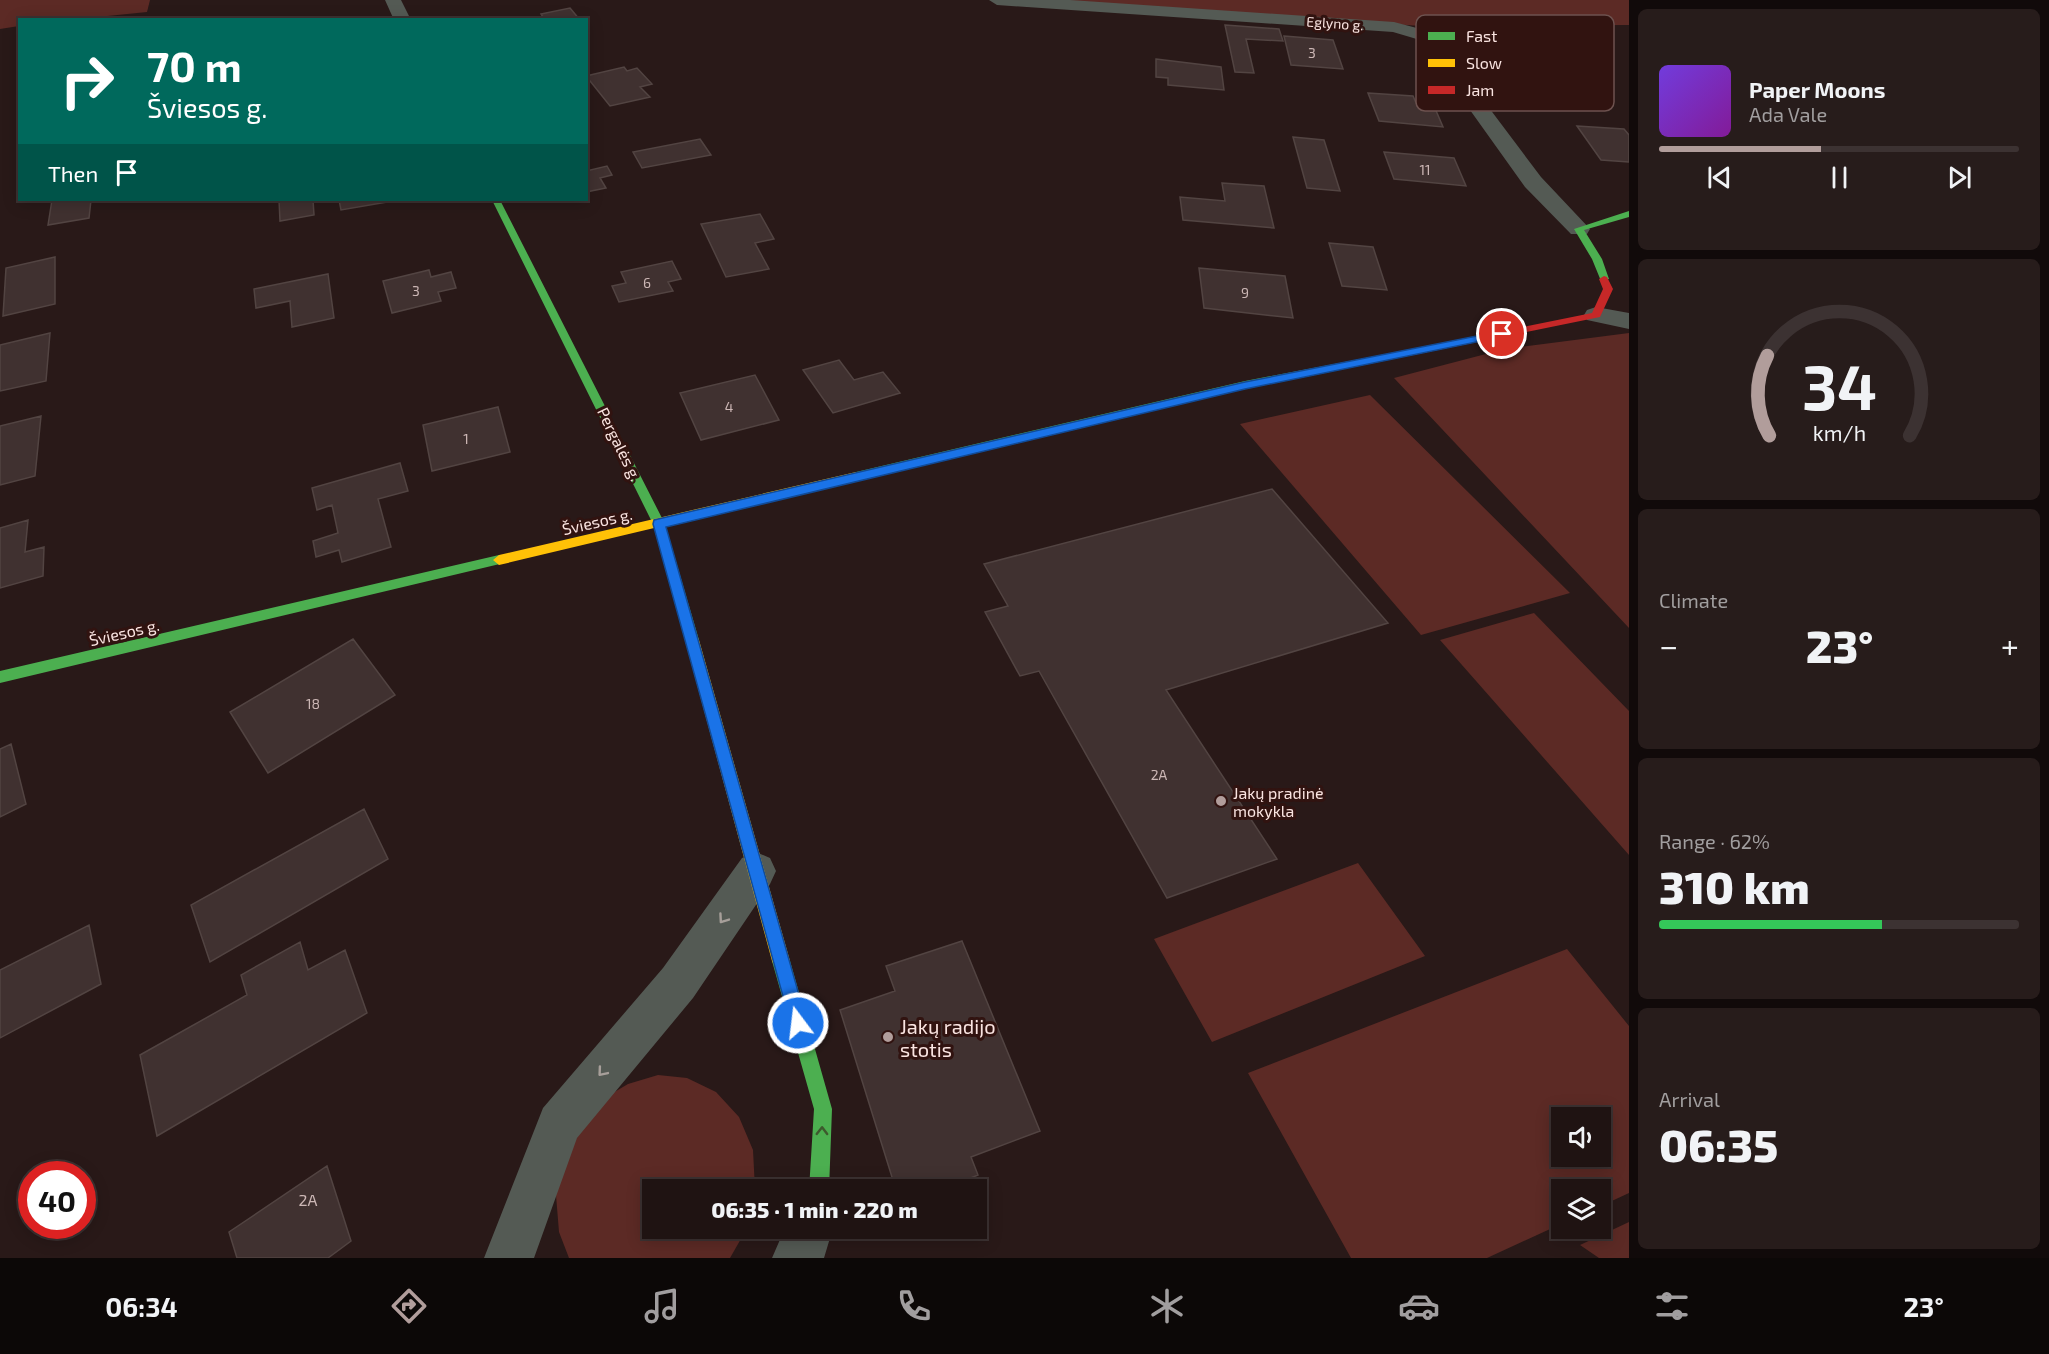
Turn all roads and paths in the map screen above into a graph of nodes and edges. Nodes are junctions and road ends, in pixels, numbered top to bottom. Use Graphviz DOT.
graph roads {
  1 [pos="393,0"];
  2 [pos="997,0"];
  3 [pos="402,18"];
  4 [pos="1416,32"];
  5 [pos="1481,111"];
  6 [pos="497,201"];
  7 [pos="1629,214"];
  8 [pos="1579,229"];
  9 [pos="1596,315"];
  10 [pos="1629,321"];
  11 [pos="659,524"];
  12 [pos="0,677"];
  13 [pos="756,871"];
  14 [pos="820,1179"];
  15 [pos="509,1258"];
  1 -- 3 [label="street"];
  2 -- 4 [label="street, Eglyno g."];
  5 -- 8 [label="street, Eglyno g."];
  6 -- 11 [label="street, Pergalės g."];
  7 -- 8 [label="street"];
  8 -- 9 [label="street"];
  9 -- 10 [label="street"];
  9 -- 11 [label="street, Šviesos g."];
  11 -- 12 [label="street, Šviesos g."];
  11 -- 13 [label="street, Pergalės g."];
  14 -- 13 [label="street, Pergalės g., one-way"];
  13 -- 15 [label="street, one-way"];
}
